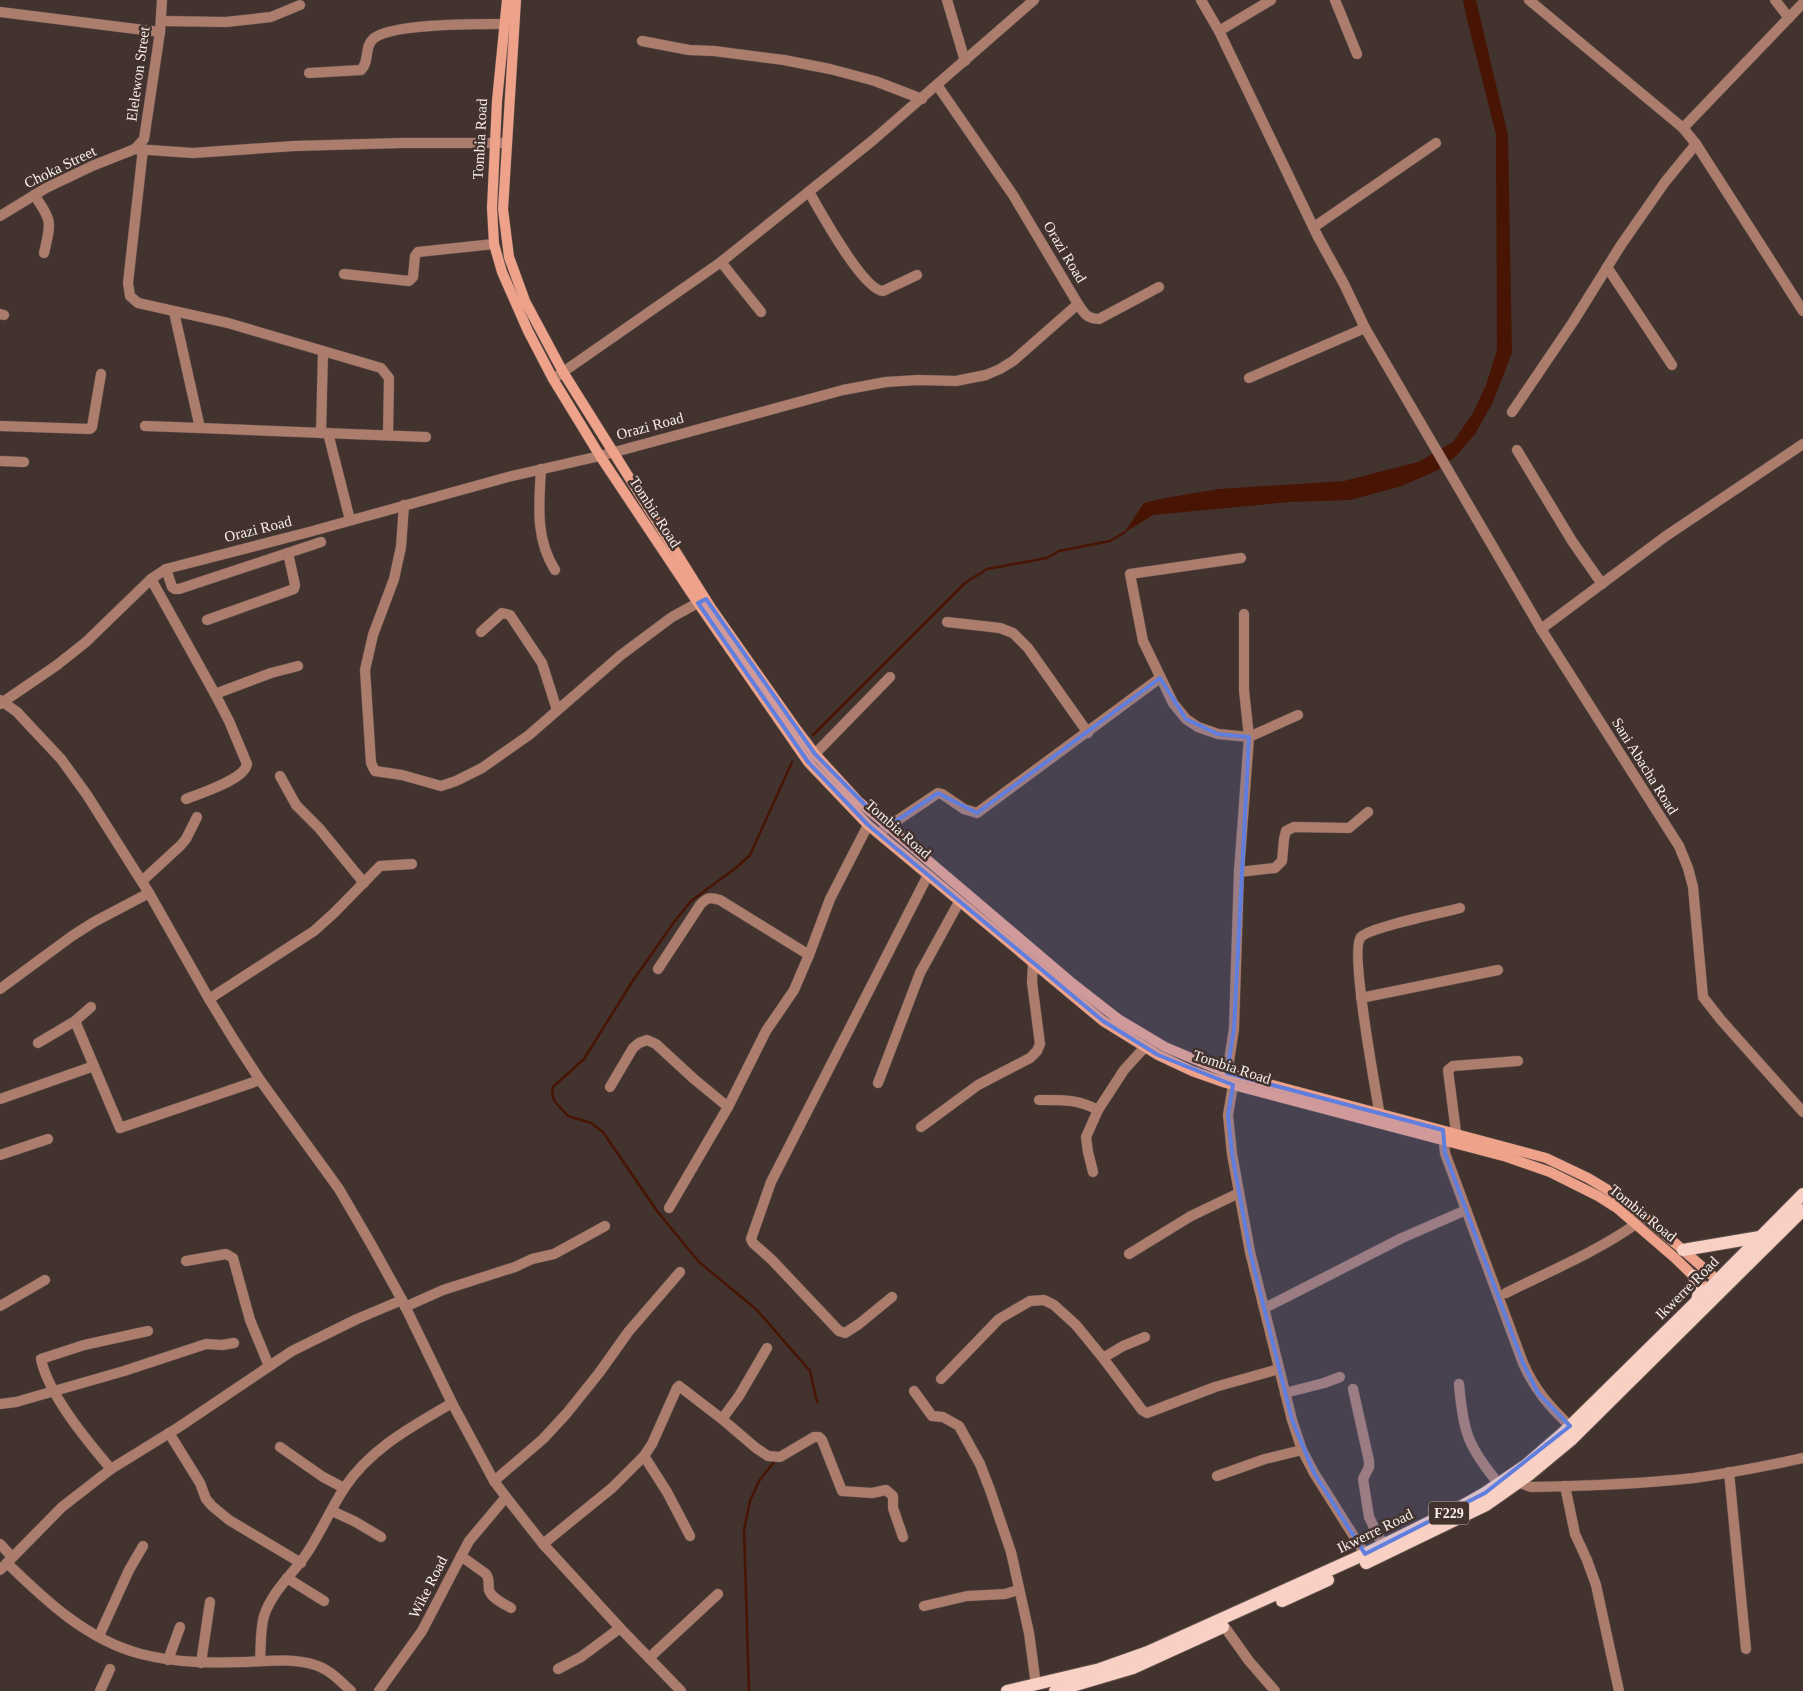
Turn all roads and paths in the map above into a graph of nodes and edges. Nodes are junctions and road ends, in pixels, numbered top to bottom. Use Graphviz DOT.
graph roads {
  1 [pos="162,0"];
  2 [pos="507,0"];
  3 [pos="516,0"];
  4 [pos="947,0"];
  5 [pos="1034,0"];
  6 [pos="1201,0"];
  7 [pos="1271,0"];
  8 [pos="1335,0"];
  9 [pos="1529,0"];
  10 [pos="1775,0"];
  11 [pos="1803,3"];
  12 [pos="300,4"];
  13 [pos="0,12"];
  14 [pos="1789,18"];
  15 [pos="160,20"];
  16 [pos="505,24"];
  17 [pos="1219,30"];
  18 [pos="160,32"];
  19 [pos="642,41"];
  20 [pos="1357,54"];
  21 [pos="965,61"];
  22 [pos="308,73"];
  23 [pos="937,85"];
  24 [pos="922,99"];
  25 [pos="1683,128"];
  26 [pos="494,143"];
  27 [pos="1436,143"];
  28 [pos="506,144"];
  29 [pos="1696,144"];
  30 [pos="139,149"];
  31 [pos="809,192"];
  32 [pos="34,195"];
  33 [pos="0,216"];
  34 [pos="1314,227"];
  35 [pos="494,244"];
  36 [pos="44,253"];
  37 [pos="721,262"];
  38 [pos="1607,267"];
  39 [pos="344,274"];
  40 [pos="917,275"];
  41 [pos="1159,287"];
  42 [pos="1078,304"];
  43 [pos="1803,311"];
  44 [pos="174,312"];
  45 [pos="761,312"];
  46 [pos="1365,328"];
  47 [pos="323,351"];
  48 [pos="1672,365"];
  49 [pos="563,372"];
  50 [pos="100,374"];
  51 [pos="1250,378"];
  52 [pos="552,379"];
  53 [pos="1512,412"];
  54 [pos="0,426"];
  55 [pos="145,426"];
  56 [pos="200,428"];
  57 [pos="324,433"];
  58 [pos="388,435"];
  59 [pos="426,437"];
  60 [pos="1803,444"];
  61 [pos="1517,450"];
  62 [pos="611,452"];
  63 [pos="600,456"];
  64 [pos="0,461"];
  65 [pos="24,462"];
  66 [pos="541,469"];
  67 [pos="404,506"];
  68 [pos="350,520"];
  69 [pos="321,542"];
  70 [pos="288,553"];
  71 [pos="1241,558"];
  72 [pos="166,569"];
  73 [pos="555,570"];
  74 [pos="151,579"];
  75 [pos="1602,584"];
  76 [pos="702,601"];
  77 [pos="1244,614"];
  78 [pos="207,620"];
  79 [pos="947,622"];
  80 [pos="1541,630"];
  81 [pos="481,632"];
  82 [pos="298,666"];
  83 [pos="890,677"];
  84 [pos="1160,678"];
  85 [pos="215,694"];
  86 [pos="1,702"];
  87 [pos="557,710"];
  88 [pos="1298,715"];
  89 [pos="1088,733"];
  90 [pos="1249,737"];
  91 [pos="816,754"];
  92 [pos="808,762"];
  93 [pos="280,776"];
  94 [pos="186,799"];
  95 [pos="1368,812"];
  96 [pos="197,817"];
  97 [pos="868,824"];
  98 [pos="887,827"];
  99 [pos="878,834"];
  100 [pos="412,864"];
  101 [pos="1239,872"];
  102 [pos="928,875"];
  103 [pos="142,880"];
  104 [pos="364,883"];
  105 [pos="150,893"];
  106 [pos="959,902"];
  107 [pos="1460,908"];
  108 [pos="809,955"];
  109 [pos="1034,964"];
  110 [pos="658,970"];
  111 [pos="1498,970"];
  112 [pos="0,989"];
  113 [pos="1361,998"];
  114 [pos="209,999"];
  115 [pos="91,1007"];
  116 [pos="75,1021"];
  117 [pos="38,1043"];
  118 [pos="1144,1048"];
  119 [pos="1518,1061"];
  120 [pos="94,1066"];
  121 [pos="260,1080"];
  122 [pos="1229,1080"];
  123 [pos="878,1083"];
  124 [pos="610,1087"];
  125 [pos="0,1099"];
  126 [pos="1039,1100"];
  127 [pos="728,1106"];
  128 [pos="1098,1110"];
  129 [pos="1803,1112"];
  130 [pos="1380,1114"];
  131 [pos="1382,1125"];
  132 [pos="921,1127"];
  133 [pos="1443,1130"];
  134 [pos="48,1139"];
  135 [pos="1457,1139"];
  136 [pos="1443,1141"];
  137 [pos="0,1156"];
  138 [pos="1093,1172"];
  139 [pos="1239,1193"];
  140 [pos="1803,1194"];
  141 [pos="669,1208"];
  142 [pos="1466,1210"];
  143 [pos="1803,1210"];
  144 [pos="1636,1224"];
  145 [pos="605,1226"];
  146 [pos="1760,1236"];
  147 [pos="1683,1250"];
  148 [pos="1129,1254"];
  149 [pos="186,1261"];
  150 [pos="680,1272"];
  151 [pos="1694,1276"];
  152 [pos="45,1280"];
  153 [pos="1722,1283"];
  154 [pos="1506,1293"];
  155 [pos="1712,1294"];
  156 [pos="892,1297"];
  157 [pos="1698,1302"];
  158 [pos="403,1303"];
  159 [pos="0,1306"];
  160 [pos="1265,1308"];
  161 [pos="148,1331"];
  162 [pos="1145,1337"];
  163 [pos="234,1343"];
  164 [pos="768,1348"];
  165 [pos="1103,1358"];
  166 [pos="269,1366"];
  167 [pos="1279,1369"];
  168 [pos="1340,1377"];
  169 [pos="941,1379"];
  170 [pos="1459,1384"];
  171 [pos="1353,1389"];
  172 [pos="55,1390"];
  173 [pos="914,1391"];
  174 [pos="1285,1393"];
  175 [pos="452,1403"];
  176 [pos="0,1404"];
  177 [pos="722,1418"];
  178 [pos="1570,1426"];
  179 [pos="168,1433"];
  180 [pos="280,1447"];
  181 [pos="1302,1450"];
  182 [pos="644,1456"];
  183 [pos="1803,1458"];
  184 [pos="111,1469"];
  185 [pos="1729,1472"];
  186 [pos="1217,1476"];
  187 [pos="1516,1478"];
  188 [pos="494,1480"];
  189 [pos="1499,1484"];
  190 [pos="1565,1486"];
  191 [pos="344,1488"];
  192 [pos="506,1497"];
  193 [pos="332,1511"];
  194 [pos="690,1536"];
  195 [pos="381,1537"];
  196 [pos="903,1537"];
  197 [pos="0,1544"];
  198 [pos="543,1544"];
  199 [pos="1385,1544"];
  200 [pos="143,1546"];
  201 [pos="1365,1554"];
  202 [pos="461,1556"];
  203 [pos="6,1563"];
  204 [pos="301,1563"];
  205 [pos="287,1578"];
  206 [pos="1018,1590"];
  207 [pos="718,1594"];
  208 [pos="324,1601"];
  209 [pos="210,1602"];
  210 [pos="924,1606"];
  211 [pos="511,1608"];
  212 [pos="1224,1626"];
  213 [pos="180,1627"];
  214 [pos="620,1628"];
  215 [pos="99,1636"];
  216 [pos="1746,1649"];
  217 [pos="649,1658"];
  218 [pos="168,1660"];
  219 [pos="260,1661"];
  220 [pos="201,1663"];
  221 [pos="110,1669"];
  222 [pos="558,1669"];
  223 [pos="1036,1685"];
  224 [pos="1062,1690"];
  225 [pos="100,1691"];
  226 [pos="351,1691"];
  227 [pos="379,1691"];
  228 [pos="681,1691"];
  229 [pos="1007,1691"];
  230 [pos="1275,1691"];
  231 [pos="1619,1691"];
  1 -- 15 [label="street, Elelewon Street"];
  2 -- 16 [label="main road, Tombia Road"];
  3 -- 28 [label="main road, Tombia Road"];
  4 -- 21 [label="street"];
  5 -- 21 [label="street"];
  6 -- 17 [label="street, Sani Abacha Road"];
  7 -- 17 [label="street"];
  8 -- 20 [label="street"];
  9 -- 25 [label="street"];
  10 -- 14 [label="street"];
  11 -- 14 [label="street"];
  12 -- 15 [label="street"];
  13 -- 18 [label="street"];
  14 -- 25 [label="street"];
  15 -- 18 [label="street, Elelewon Street"];
  16 -- 22 [label="street"];
  16 -- 26 [label="main road, Tombia Road"];
  17 -- 34 [label="street, Sani Abacha Road"];
  18 -- 30 [label="street, Elelewon Street"];
  19 -- 24 [label="street"];
  21 -- 23 [label="street"];
  23 -- 24 [label="street"];
  23 -- 42 [label="street, Orazi Road"];
  24 -- 31 [label="street"];
  25 -- 29 [label="street"];
  26 -- 28 [label="street"];
  26 -- 30 [label="street"];
  26 -- 35 [label="main road, Tombia Road"];
  27 -- 34 [label="street"];
  28 -- 49 [label="main road, Tombia Road"];
  29 -- 38 [label="street"];
  29 -- 43 [label="street"];
  30 -- 32 [label="street, Choka Street"];
  30 -- 44 [label="street"];
  31 -- 37 [label="street"];
  31 -- 40 [label="street"];
  32 -- 33 [label="street, Choka Street"];
  32 -- 36 [label="street"];
  34 -- 46 [label="street, Sani Abacha Road"];
  35 -- 39 [label="street"];
  35 -- 52 [label="main road, Tombia Road"];
  37 -- 45 [label="street"];
  37 -- 49 [label="street"];
  38 -- 48 [label="street"];
  38 -- 53 [label="street"];
  41 -- 42 [label="street"];
  42 -- 62 [label="street, Orazi Road"];
  44 -- 47 [label="street"];
  44 -- 56 [label="street"];
  46 -- 51 [label="street"];
  46 -- 80 [label="street, Sani Abacha Road"];
  47 -- 57 [label="street"];
  47 -- 58 [label="street"];
  49 -- 52 [label="street"];
  49 -- 62 [label="main road, Tombia Road"];
  50 -- 54 [label="street"];
  52 -- 63 [label="main road, Tombia Road"];
  55 -- 56 [label="street"];
  56 -- 57 [label="street"];
  57 -- 58 [label="street"];
  57 -- 68 [label="street"];
  58 -- 59 [label="street"];
  60 -- 75 [label="street"];
  61 -- 75 [label="street"];
  62 -- 63 [label="street, Orazi Road"];
  62 -- 76 [label="main road, Tombia Road"];
  63 -- 66 [label="street, Orazi Road"];
  63 -- 76 [label="main road, Tombia Road"];
  64 -- 65 [label="street"];
  66 -- 67 [label="street, Orazi Road"];
  66 -- 73 [label="street"];
  67 -- 68 [label="street, Orazi Road"];
  67 -- 87 [label="street"];
  68 -- 72 [label="street, Orazi Road"];
  69 -- 70 [label="street"];
  70 -- 72 [label="street"];
  70 -- 78 [label="street"];
  71 -- 84 [label="street"];
  72 -- 74 [label="street, Orazi Road"];
  74 -- 85 [label="street"];
  74 -- 86 [label="street, Orazi Road"];
  75 -- 80 [label="street"];
  76 -- 87 [label="street"];
  76 -- 91 [label="main road, Tombia Road"];
  76 -- 92 [label="main road, Tombia Road"];
  77 -- 90 [label="street"];
  79 -- 89 [label="street"];
  80 -- 129 [label="street, Sani Abacha Road"];
  81 -- 87 [label="street"];
  82 -- 85 [label="street"];
  83 -- 91 [label="street"];
  84 -- 89 [label="street"];
  84 -- 90 [label="street"];
  85 -- 94 [label="street"];
  86 -- 103 [label="street"];
  88 -- 90 [label="street"];
  89 -- 98 [label="street"];
  90 -- 101 [label="street"];
  91 -- 92 [label="street"];
  91 -- 98 [label="main road, Tombia Road"];
  92 -- 97 [label="main road, Tombia Road"];
  93 -- 104 [label="street"];
  95 -- 101 [label="street"];
  96 -- 103 [label="street"];
  97 -- 99 [label="main road, Tombia Road"];
  97 -- 108 [label="street"];
  98 -- 99 [label="street"];
  98 -- 122 [label="main road, Tombia Road"];
  99 -- 102 [label="main road, Tombia Road"];
  100 -- 104 [label="street"];
  101 -- 122 [label="street"];
  102 -- 106 [label="main road, Tombia Road"];
  102 -- 156 [label="street"];
  103 -- 105 [label="street"];
  104 -- 114 [label="street"];
  105 -- 112 [label="street"];
  105 -- 114 [label="street"];
  106 -- 109 [label="main road, Tombia Road"];
  106 -- 123 [label="street"];
  107 -- 113 [label="street"];
  108 -- 110 [label="street"];
  108 -- 127 [label="street"];
  109 -- 118 [label="main road, Tombia Road"];
  109 -- 132 [label="street"];
  111 -- 113 [label="street"];
  113 -- 130 [label="street"];
  114 -- 121 [label="street"];
  115 -- 116 [label="street"];
  116 -- 117 [label="street"];
  116 -- 120 [label="street"];
  118 -- 122 [label="main road, Tombia Road"];
  118 -- 128 [label="street"];
  119 -- 135 [label="street"];
  120 -- 121 [label="street"];
  120 -- 125 [label="street"];
  121 -- 158 [label="street"];
  122 -- 130 [label="main road, Tombia Road"];
  122 -- 131 [label="main road, Tombia Road"];
  122 -- 139 [label="street"];
  124 -- 127 [label="street"];
  126 -- 128 [label="street"];
  127 -- 141 [label="street"];
  128 -- 138 [label="street"];
  130 -- 131 [label="street"];
  130 -- 133 [label="main road, Tombia Road"];
  131 -- 136 [label="main road, Tombia Road"];
  133 -- 135 [label="main road, Tombia Road"];
  133 -- 136 [label="street"];
  134 -- 137 [label="street"];
  135 -- 136 [label="main road, Tombia Road"];
  135 -- 144 [label="main road, Tombia Road"];
  135 -- 147 [label="main road, Tombia Road"];
  136 -- 142 [label="street"];
  139 -- 148 [label="street"];
  139 -- 160 [label="street"];
  140 -- 146 [label="main road, Ikwerre Road / F229"];
  142 -- 160 [label="street"];
  142 -- 178 [label="street"];
  143 -- 153 [label="main road, Ikwerre Road / F229"];
  144 -- 151 [label="main road, Tombia Road"];
  144 -- 154 [label="street"];
  145 -- 158 [label="street"];
  146 -- 147 [label="main road"];
  146 -- 153 [label="main road, Ikwerre Road / F229"];
  147 -- 153 [label="main road, Tombia Road"];
  149 -- 166 [label="street"];
  150 -- 188 [label="street"];
  151 -- 155 [label="main road, Tombia Road"];
  151 -- 157 [label="main road"];
  152 -- 159 [label="street"];
  153 -- 155 [label="main road, Ikwerre Road / F229"];
  155 -- 157 [label="main road, Ikwerre Road / F229"];
  155 -- 187 [label="main road, Ikwerre Road / F229"];
  157 -- 178 [label="main road, Ikwerre Road / F229"];
  158 -- 166 [label="street"];
  158 -- 175 [label="street"];
  160 -- 167 [label="street"];
  161 -- 172 [label="street"];
  162 -- 165 [label="street"];
  163 -- 172 [label="street"];
  164 -- 177 [label="street"];
  165 -- 167 [label="street"];
  165 -- 169 [label="street"];
  166 -- 179 [label="street"];
  167 -- 174 [label="street"];
  168 -- 174 [label="street"];
  170 -- 189 [label="street"];
  171 -- 199 [label="street"];
  172 -- 176 [label="street"];
  172 -- 184 [label="street"];
  173 -- 206 [label="street"];
  174 -- 181 [label="street"];
  175 -- 188 [label="street"];
  175 -- 191 [label="street"];
  177 -- 182 [label="street"];
  177 -- 196 [label="street"];
  178 -- 187 [label="main road, Ikwerre Road / F229"];
  179 -- 184 [label="street"];
  179 -- 204 [label="street"];
  180 -- 191 [label="street"];
  181 -- 186 [label="street"];
  181 -- 201 [label="street"];
  182 -- 194 [label="street"];
  182 -- 198 [label="street"];
  183 -- 185 [label="street"];
  184 -- 203 [label="street"];
  185 -- 190 [label="street"];
  185 -- 216 [label="street"];
  187 -- 189 [label="main road, Ikwerre Road / F229"];
  187 -- 190 [label="street"];
  187 -- 212 [label="main road, Ikwerre Road / F229"];
  188 -- 192 [label="street"];
  189 -- 199 [label="main road, Ikwerre Road / F229"];
  190 -- 231 [label="street"];
  191 -- 193 [label="street"];
  192 -- 198 [label="street"];
  192 -- 202 [label="street, Wike Road"];
  193 -- 195 [label="street"];
  193 -- 204 [label="street"];
  197 -- 203 [label="street"];
  198 -- 214 [label="street"];
  199 -- 201 [label="main road, Ikwerre Road / F229"];
  200 -- 215 [label="street"];
  201 -- 223 [label="main road, Ikwerre Road / F229"];
  202 -- 211 [label="street"];
  202 -- 227 [label="street, Wike Road"];
  203 -- 215 [label="street"];
  204 -- 205 [label="street"];
  205 -- 208 [label="street"];
  205 -- 219 [label="street"];
  206 -- 210 [label="street"];
  206 -- 223 [label="street"];
  207 -- 217 [label="street"];
  209 -- 220 [label="street"];
  212 -- 224 [label="main road, Ikwerre Road / F229"];
  212 -- 230 [label="street"];
  213 -- 218 [label="street"];
  214 -- 217 [label="street"];
  214 -- 222 [label="street"];
  215 -- 218 [label="street"];
  217 -- 228 [label="street"];
  218 -- 220 [label="street"];
  219 -- 220 [label="street"];
  219 -- 226 [label="street"];
  221 -- 225 [label="street"];
  223 -- 229 [label="main road, Ikwerre Road / F229"];
}
